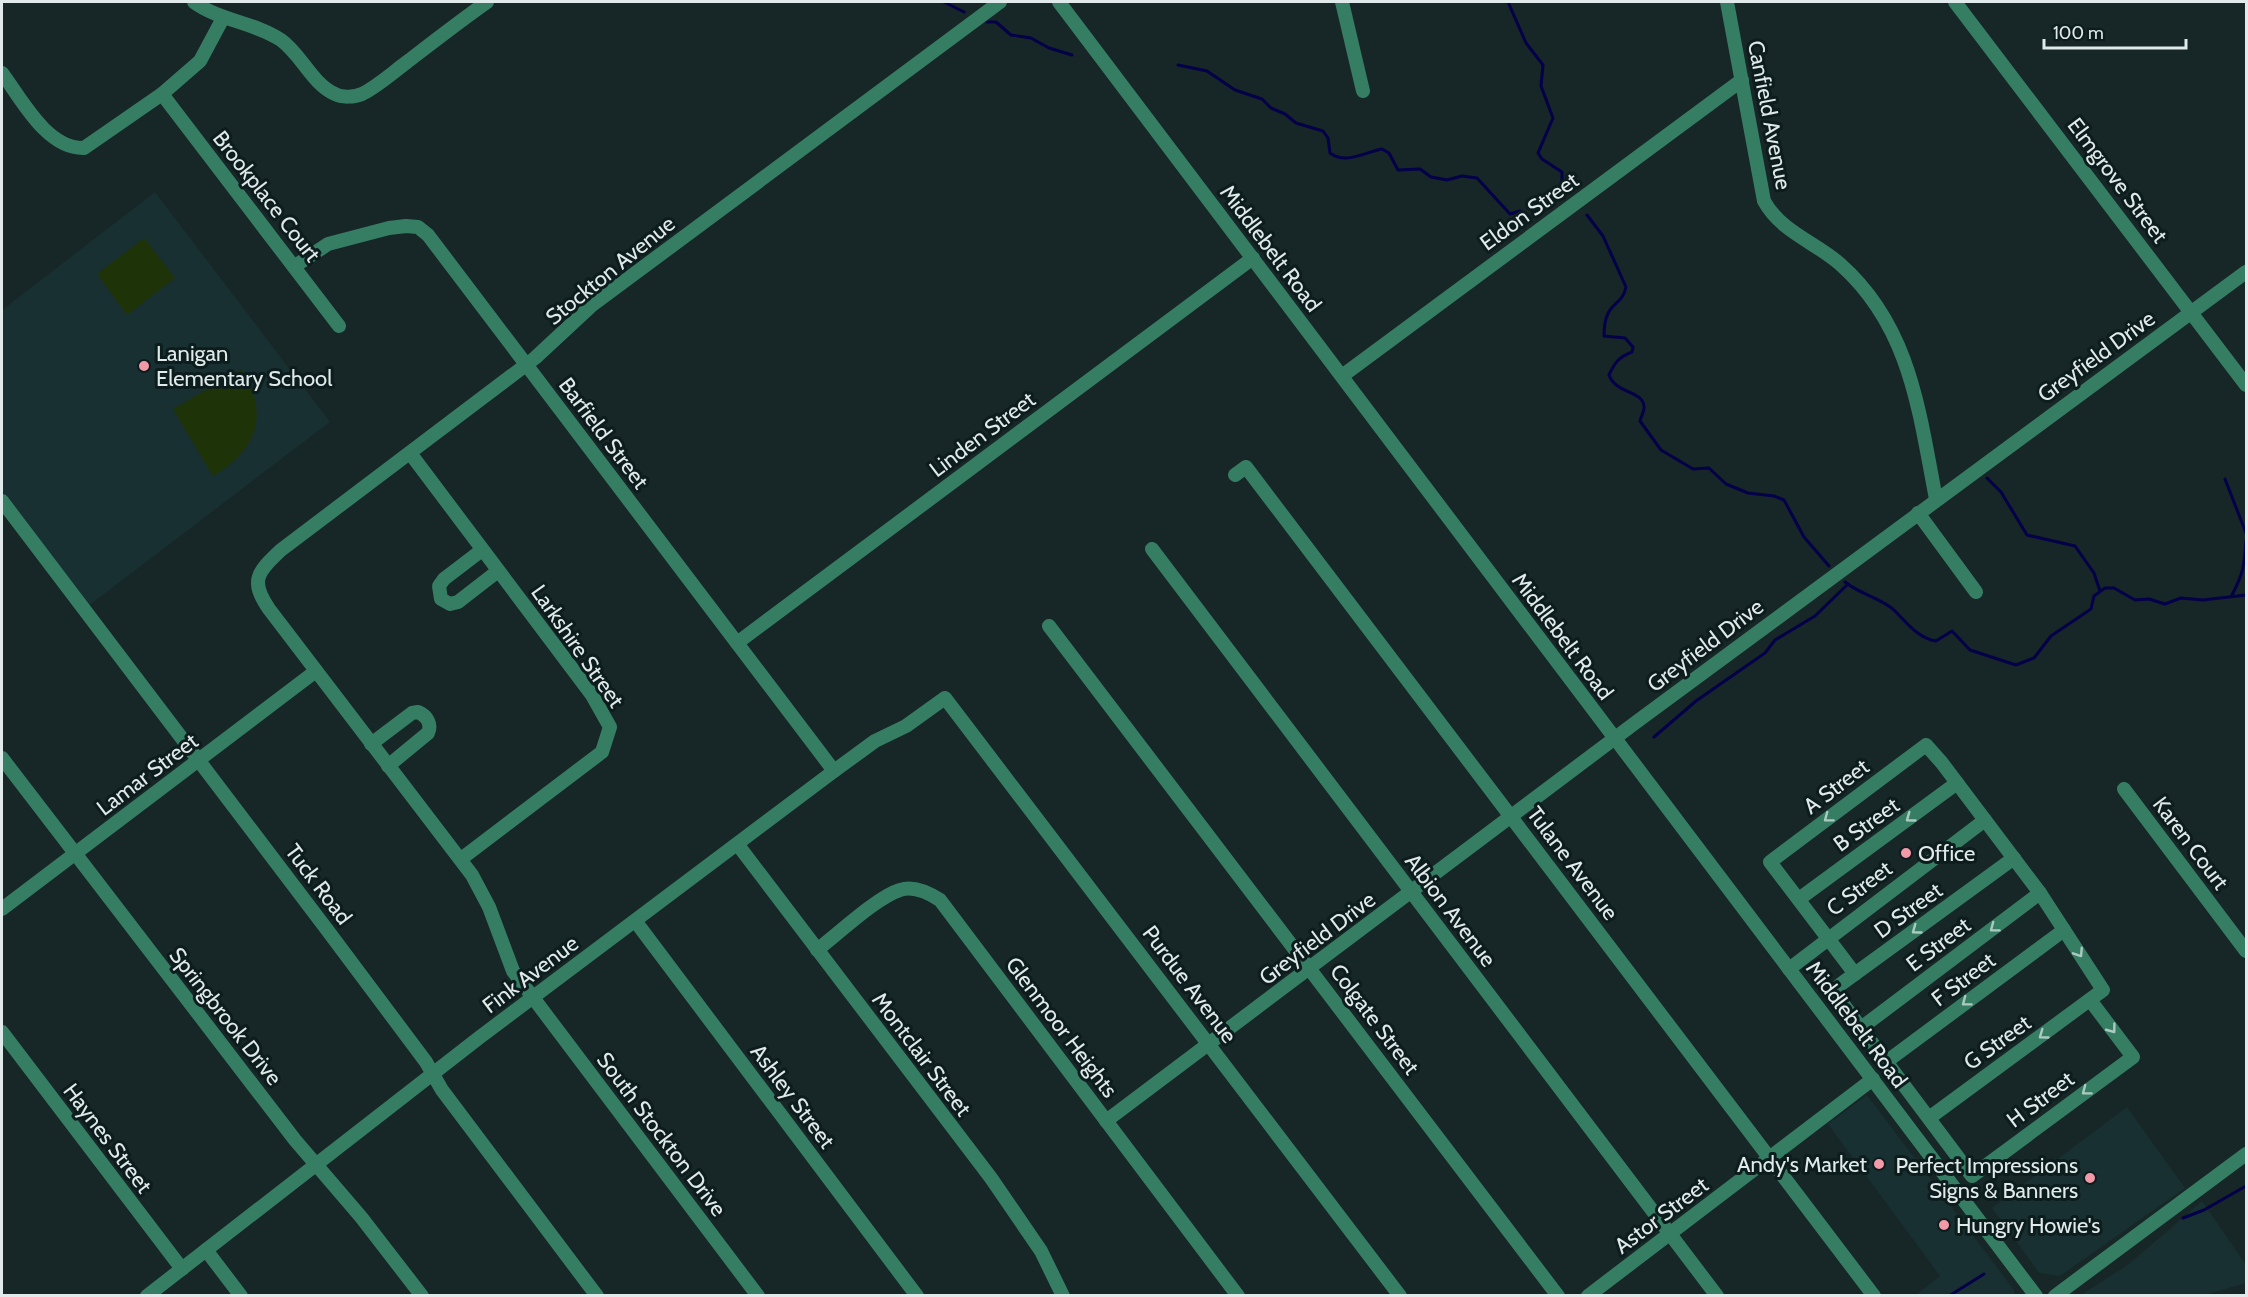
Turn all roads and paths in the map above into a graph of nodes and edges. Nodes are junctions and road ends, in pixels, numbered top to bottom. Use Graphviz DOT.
graph roads {
  1 [pos="194,2"];
  2 [pos="487,2"];
  3 [pos="1000,2"];
  4 [pos="1059,2"];
  5 [pos="1342,2"];
  6 [pos="1727,2"];
  7 [pos="1955,2"];
  8 [pos="223,18"];
  9 [pos="2,73"];
  10 [pos="1742,80"];
  11 [pos="1363,91"];
  12 [pos="162,94"];
  13 [pos="1253,258"];
  14 [pos="295,266"];
  15 [pos="2247,272"];
  16 [pos="2192,312"];
  17 [pos="339,326"];
  18 [pos="526,365"];
  19 [pos="1342,376"];
  20 [pos="2247,385"];
  21 [pos="410,453"];
  22 [pos="1235,475"];
  23 [pos="1936,499"];
  24 [pos="2,501"];
  25 [pos="1918,513"];
  26 [pos="1152,549"];
  27 [pos="482,550"];
  28 [pos="498,571"];
  29 [pos="257,581"];
  30 [pos="1976,592"];
  31 [pos="1049,626"];
  32 [pos="736,643"];
  33 [pos="316,671"];
  34 [pos="945,698"];
  35 [pos="1614,738"];
  36 [pos="371,744"];
  37 [pos="2,758"];
  38 [pos="199,762"];
  39 [pos="388,766"];
  40 [pos="834,771"];
  41 [pos="1957,783"];
  42 [pos="2124,789"];
  43 [pos="1512,816"];
  44 [pos="1985,820"];
  45 [pos="738,845"];
  46 [pos="74,854"];
  47 [pos="2014,858"];
  48 [pos="461,859"];
  49 [pos="1412,893"];
  50 [pos="2040,893"];
  51 [pos="1799,899"];
  52 [pos="2,909"];
  53 [pos="636,922"];
  54 [pos="2064,930"];
  55 [pos="1828,938"];
  56 [pos="817,950"];
  57 [pos="2247,951"];
  58 [pos="1310,969"];
  59 [pos="1789,969"];
  60 [pos="1855,974"];
  61 [pos="533,998"];
  62 [pos="2090,1000"];
  63 [pos="1861,1028"];
  64 [pos="2,1032"];
  65 [pos="1210,1046"];
  66 [pos="1887,1062"];
  67 [pos="433,1074"];
  68 [pos="1873,1079"];
  69 [pos="1929,1118"];
  70 [pos="1106,1121"];
  71 [pos="2247,1154"];
  72 [pos="1770,1158"];
  73 [pos="316,1163"];
  74 [pos="1669,1233"];
  75 [pos="206,1250"];
  76 [pos="182,1269"];
  77 [pos="147,1296"];
  78 [pos="241,1296"];
  79 [pos="422,1296"];
  80 [pos="597,1296"];
  81 [pos="758,1296"];
  82 [pos="917,1296"];
  83 [pos="1063,1296"];
  84 [pos="1238,1296"];
  85 [pos="1400,1296"];
  86 [pos="1558,1296"];
  87 [pos="1588,1296"];
  88 [pos="1717,1296"];
  89 [pos="1874,1296"];
  90 [pos="2036,1296"];
  91 [pos="2055,1296"];
  1 -- 8 [label="street"];
  2 -- 8 [label="street"];
  3 -- 18 [label="street, Stockton Avenue"];
  4 -- 13 [label="street, Middlebelt Road"];
  5 -- 11 [label="street"];
  6 -- 10 [label="street, Canfield Avenue"];
  7 -- 16 [label="street, Elmgrove Street"];
  8 -- 12 [label="street"];
  9 -- 12 [label="street"];
  10 -- 19 [label="street, Eldon Street"];
  10 -- 23 [label="street, Canfield Avenue"];
  12 -- 14 [label="street, Brookplace Court"];
  13 -- 19 [label="street, Middlebelt Road"];
  13 -- 32 [label="street, Linden Street"];
  14 -- 17 [label="street, Brookplace Court"];
  14 -- 18 [label="street, Barfield Street"];
  15 -- 16 [label="street, Greyfield Drive"];
  16 -- 20 [label="street, Elmgrove Street"];
  16 -- 23 [label="street, Greyfield Drive"];
  18 -- 21 [label="street, Stockton Avenue"];
  18 -- 32 [label="street, Barfield Street"];
  19 -- 35 [label="street, Middlebelt Road"];
  21 -- 27 [label="street, Larkshire Street"];
  21 -- 29 [label="street, Stockton Avenue"];
  22 -- 43 [label="street, Tulane Avenue"];
  23 -- 25 [label="street, Greyfield Drive"];
  24 -- 38 [label="street, Tuck Road"];
  25 -- 30 [label="street"];
  25 -- 35 [label="street, Greyfield Drive"];
  26 -- 49 [label="street, Albion Avenue"];
  27 -- 28 [label="street, Larkshire Street"];
  27 -- 28 [label="street"];
  28 -- 48 [label="street, Larkshire Street"];
  29 -- 33 [label="street, South Stockton Drive"];
  31 -- 58 [label="street, Colgate Street"];
  32 -- 40 [label="street, Barfield Street"];
  33 -- 36 [label="street, South Stockton Drive"];
  33 -- 38 [label="street, Lamar Street"];
  34 -- 40 [label="street, Fink Avenue"];
  34 -- 65 [label="street, Purdue Avenue"];
  35 -- 43 [label="street, Greyfield Drive"];
  35 -- 59 [label="street, Middlebelt Road"];
  36 -- 39 [label="street, South Stockton Drive"];
  36 -- 39 [label="street"];
  37 -- 46 [label="street, Springbrook Drive"];
  38 -- 46 [label="street, Lamar Street"];
  38 -- 67 [label="street, Tuck Road"];
  39 -- 48 [label="street, South Stockton Drive"];
  40 -- 45 [label="street, Fink Avenue"];
  41 -- 44 [label="street"];
  41 -- 51 [label="street, B Street, one-way"];
  41 -- 51 [label="street, A Street, one-way"];
  42 -- 57 [label="street, Karen Court"];
  43 -- 49 [label="street, Greyfield Drive"];
  43 -- 72 [label="street, Tulane Avenue"];
  44 -- 47 [label="street"];
  44 -- 55 [label="street, C Street"];
  45 -- 53 [label="street, Fink Avenue"];
  45 -- 56 [label="street, Montclair Street"];
  46 -- 52 [label="street, Lamar Street"];
  46 -- 73 [label="street, Springbrook Drive"];
  47 -- 50 [label="street"];
  47 -- 60 [label="street, D Street, one-way"];
  48 -- 61 [label="street, South Stockton Drive"];
  49 -- 58 [label="street, Greyfield Drive"];
  49 -- 74 [label="street, Albion Avenue"];
  50 -- 54 [label="street"];
  50 -- 63 [label="street, E Street, one-way"];
  51 -- 55 [label="street, A Street"];
  53 -- 61 [label="street, Fink Avenue"];
  53 -- 82 [label="street, Ashley Street"];
  54 -- 62 [label="street, one-way"];
  54 -- 66 [label="street, F Street, one-way"];
  55 -- 59 [label="street, C Street"];
  55 -- 60 [label="street, A Street"];
  56 -- 70 [label="street, Glenmoor Heights"];
  56 -- 83 [label="street, Montclair Street"];
  58 -- 65 [label="street, Greyfield Drive"];
  58 -- 86 [label="street, Colgate Street"];
  59 -- 68 [label="street, Middlebelt Road"];
  60 -- 63 [label="street, D Street"];
  61 -- 67 [label="street, Fink Avenue"];
  61 -- 81 [label="street, South Stockton Drive"];
  62 -- 69 [label="street, G Street, one-way"];
  62 -- 69 [label="street, H Street, one-way"];
  63 -- 66 [label="street"];
  64 -- 76 [label="street, Haynes Street"];
  65 -- 70 [label="street, Greyfield Drive"];
  65 -- 85 [label="street, Purdue Avenue"];
  66 -- 69 [label="street"];
  67 -- 73 [label="street, Fink Avenue"];
  67 -- 80 [label="street, Tuck Road"];
  68 -- 72 [label="street, Astor Street"];
  68 -- 90 [label="street, Middlebelt Road"];
  70 -- 84 [label="street, Glenmoor Heights"];
  71 -- 91 [label="street"];
  72 -- 74 [label="street, Astor Street"];
  72 -- 89 [label="street, Tulane Avenue"];
  73 -- 75 [label="street, Fink Avenue"];
  73 -- 79 [label="street, Springbrook Drive"];
  74 -- 87 [label="street, Astor Street"];
  74 -- 88 [label="street, Albion Avenue"];
  75 -- 76 [label="street, Fink Avenue"];
  75 -- 78 [label="street"];
  76 -- 77 [label="street, Fink Avenue"];
}
